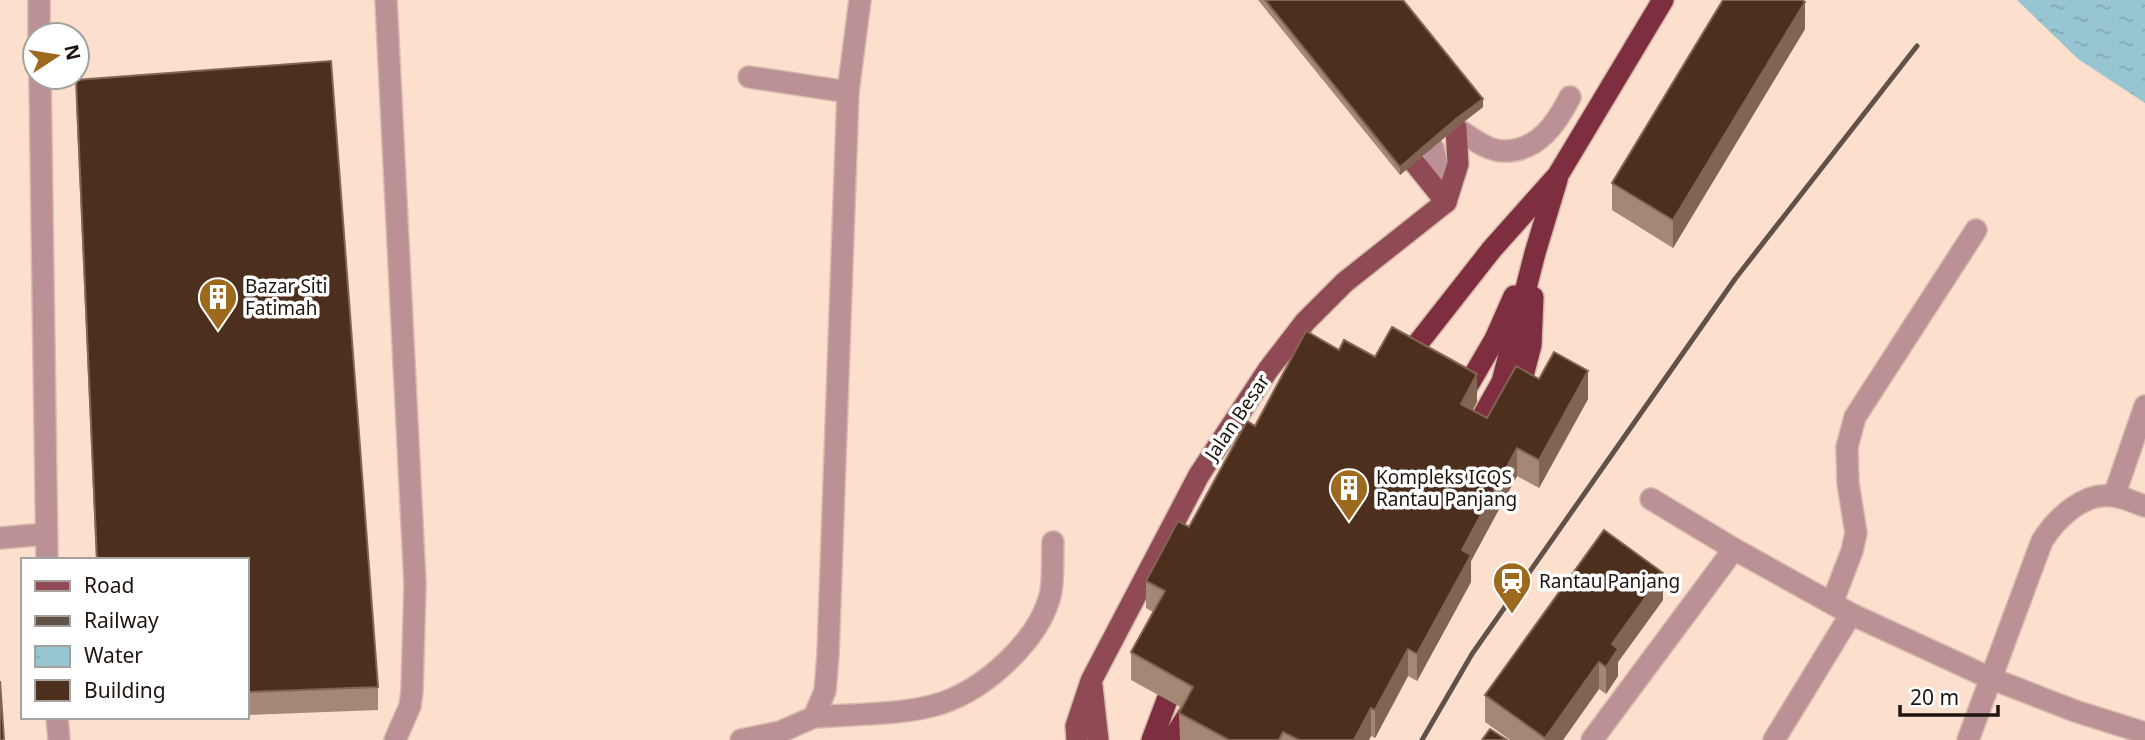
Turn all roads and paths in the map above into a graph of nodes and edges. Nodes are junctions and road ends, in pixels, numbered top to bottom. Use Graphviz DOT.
graph roads {
  1 [pos="39,0"];
  2 [pos="386,0"];
  3 [pos="860,0"];
  4 [pos="1662,0"];
  5 [pos="39,21"];
  6 [pos="749,77"];
  7 [pos="1419,88"];
  8 [pos="40,91"];
  9 [pos="848,92"];
  10 [pos="1570,97"];
  11 [pos="1396,106"];
  12 [pos="1381,123"];
  13 [pos="1456,128"];
  14 [pos="1558,175"];
  15 [pos="1446,202"];
  16 [pos="1976,230"];
  17 [pos="1535,253"];
  18 [pos="1482,262"];
  19 [pos="1463,394"];
  20 [pos="1518,395"];
  21 [pos="2145,406"];
  22 [pos="1471,437"];
  23 [pos="2114,496"];
  24 [pos="1651,499"];
  25 [pos="2145,506"];
  26 [pos="45,534"];
  27 [pos="0,538"];
  28 [pos="1053,542"];
  29 [pos="1734,549"];
  30 [pos="47,558"];
  31 [pos="1832,603"];
  32 [pos="1851,614"];
  33 [pos="1990,678"];
  34 [pos="1091,681"];
  35 [pos="1167,700"];
  36 [pos="1190,712"];
  37 [pos="814,716"];
  38 [pos="57,719"];
  39 [pos="2145,733"];
  40 [pos="59,740"];
  41 [pos="395,740"];
  42 [pos="741,740"];
  43 [pos="1076,740"];
  44 [pos="1098,740"];
  45 [pos="1152,740"];
  46 [pos="1172,740"];
  47 [pos="1591,740"];
  48 [pos="1774,740"];
  49 [pos="1968,740"];
  1 -- 5 [label="street"];
  2 -- 41 [label="street"];
  3 -- 9 [label="street"];
  4 -- 14 [label="highway"];
  6 -- 9 [label="street"];
  7 -- 13 [label="main road"];
  8 -- 26 [label="street"];
  9 -- 37 [label="street"];
  10 -- 13 [label="street"];
  11 -- 15 [label="street"];
  12 -- 15 [label="main road"];
  13 -- 15 [label="main road"];
  14 -- 17 [label="highway"];
  14 -- 18 [label="highway"];
  15 -- 34 [label="main road, Jalan Besar"];
  16 -- 31 [label="street"];
  17 -- 19 [label="highway"];
  17 -- 20 [label="highway"];
  17 -- 22 [label="highway"];
  18 -- 18 [label="highway"];
  21 -- 23 [label="street"];
  23 -- 25 [label="street"];
  23 -- 33 [label="street"];
  24 -- 29 [label="street"];
  26 -- 27 [label="street"];
  26 -- 30 [label="street"];
  28 -- 37 [label="street"];
  29 -- 31 [label="street"];
  29 -- 47 [label="street"];
  31 -- 32 [label="street"];
  32 -- 33 [label="street"];
  32 -- 48 [label="street"];
  33 -- 39 [label="street"];
  33 -- 49 [label="street"];
  34 -- 43 [label="main road, Jalan Besar"];
  34 -- 44 [label="main road"];
  35 -- 45 [label="highway"];
  36 -- 46 [label="highway"];
  37 -- 42 [label="street"];
  38 -- 40 [label="street"];
}
